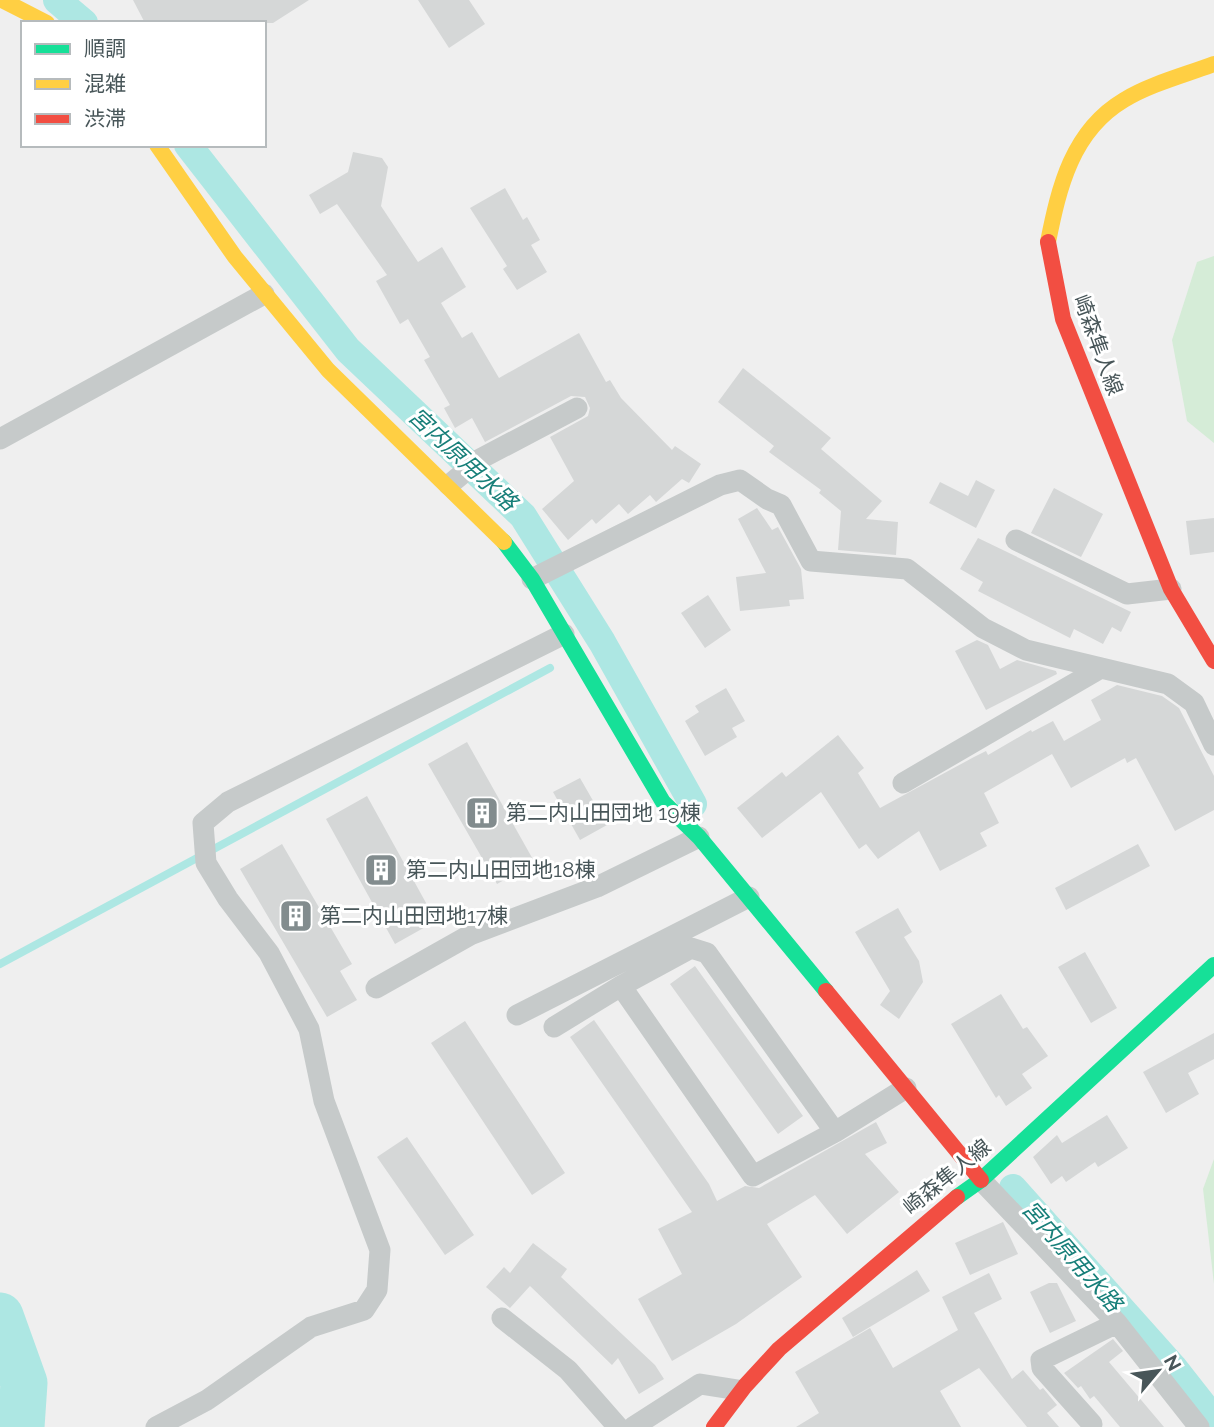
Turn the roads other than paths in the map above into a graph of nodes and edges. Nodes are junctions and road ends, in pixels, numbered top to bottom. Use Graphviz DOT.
graph roads {
  1 [pos="2,0"];
  2 [pos="43,21"];
  3 [pos="1214,64"];
  4 [pos="158,147"];
  5 [pos="264,295"];
  6 [pos="577,408"];
  7 [pos="0,439"];
  8 [pos="453,481"];
  9 [pos="1016,540"];
  10 [pos="537,576"];
  11 [pos="1171,589"];
  12 [pos="564,634"];
  13 [pos="1214,660"];
  14 [pos="1101,668"];
  15 [pos="1214,745"];
  16 [pos="903,783"];
  17 [pos="699,836"];
  18 [pos="749,897"];
  19 [pos="1214,965"];
  20 [pos="621,986"];
  21 [pos="376,988"];
  22 [pos="517,1015"];
  23 [pos="554,1027"];
  24 [pos="906,1088"];
  25 [pos="835,1132"];
  26 [pos="981,1180"];
  27 [pos="502,1318"];
  28 [pos="1116,1323"];
  29 [pos="738,1390"];
  30 [pos="1092,1424"];
  31 [pos="156,1427"];
  32 [pos="618,1427"];
  33 [pos="633,1427"];
  34 [pos="714,1427"];
  35 [pos="1199,1427"];
  1 -- 2 [label="main road"];
  3 -- 11 [label="main road, 崎森隼人線"];
  4 -- 5 [label="main road"];
  5 -- 7 [label="street"];
  5 -- 8 [label="main road"];
  6 -- 8 [label="street"];
  8 -- 10 [label="main road"];
  9 -- 11 [label="street"];
  10 -- 12 [label="main road"];
  10 -- 14 [label="street"];
  11 -- 13 [label="main road, 崎森隼人線"];
  12 -- 17 [label="main road"];
  12 -- 31 [label="street"];
  14 -- 15 [label="street"];
  14 -- 16 [label="street"];
  17 -- 18 [label="main road"];
  17 -- 21 [label="street"];
  18 -- 22 [label="street"];
  18 -- 24 [label="main road"];
  19 -- 26 [label="main road, 崎森隼人線"];
  20 -- 23 [label="street"];
  20 -- 25 [label="street"];
  20 -- 25 [label="street"];
  24 -- 25 [label="street"];
  24 -- 26 [label="main road"];
  26 -- 28 [label="street"];
  26 -- 29 [label="main road, 崎森隼人線"];
  27 -- 32 [label="street"];
  28 -- 30 [label="street"];
  28 -- 35 [label="street"];
  29 -- 33 [label="street"];
  29 -- 34 [label="main road, 崎森隼人線"];
}
